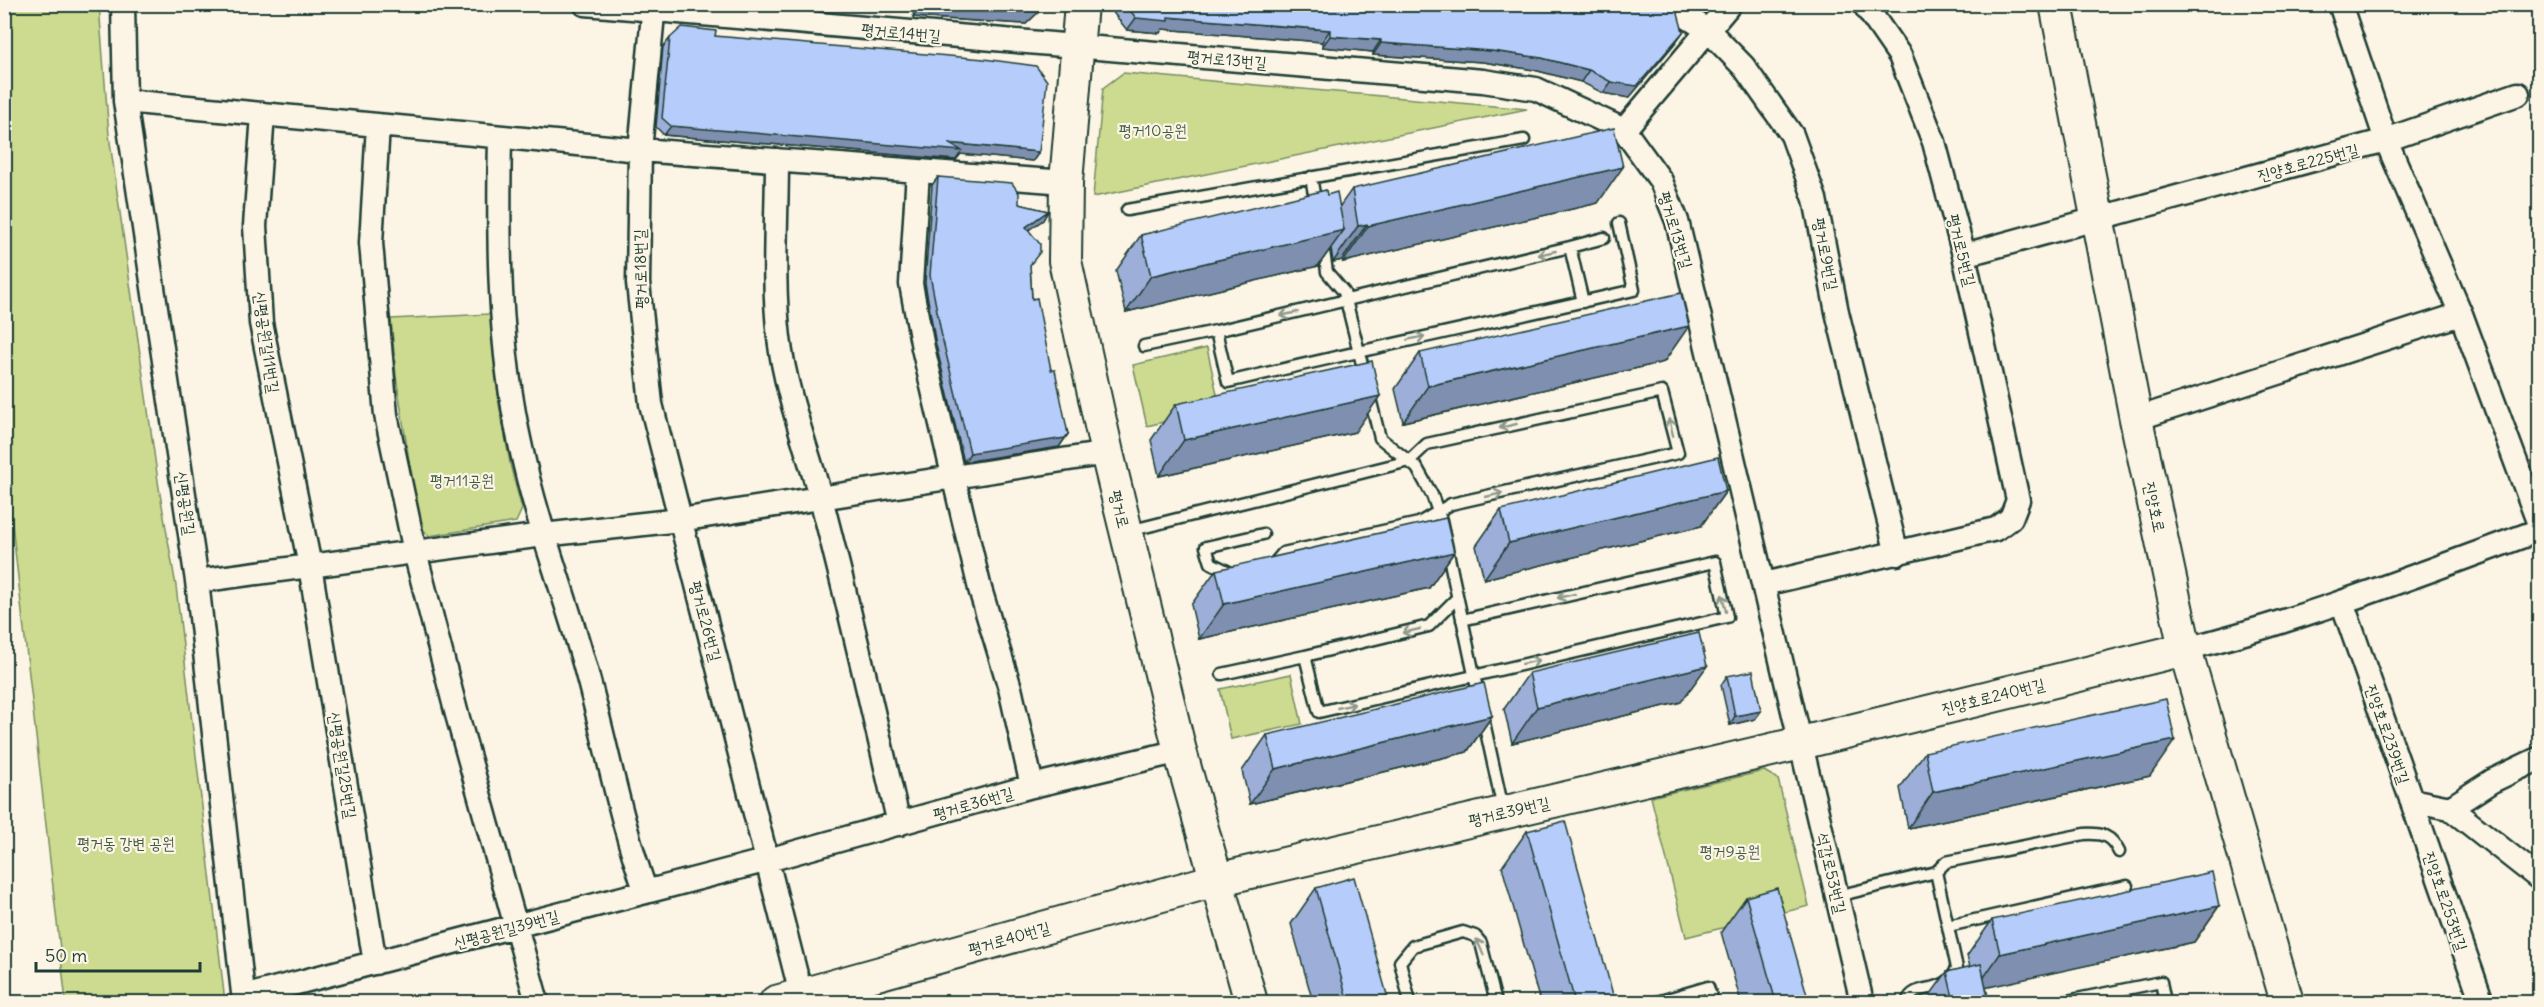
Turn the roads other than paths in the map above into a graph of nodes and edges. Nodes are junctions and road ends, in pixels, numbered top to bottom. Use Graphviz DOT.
graph roads {
  1 [pos="123,4"];
  2 [pos="585,4"];
  3 [pos="1081,4"];
  4 [pos="1666,4"];
  5 [pos="1730,4"];
  6 [pos="1864,4"];
  7 [pos="2056,4"];
  8 [pos="2340,4"];
  9 [pos="654,7"];
  10 [pos="1708,30"];
  11 [pos="1077,46"];
  12 [pos="2517,94"];
  13 [pos="124,101"];
  14 [pos="263,114"];
  15 [pos="378,125"];
  16 [pos="1624,130"];
  17 [pos="500,137"];
  18 [pos="1524,140"];
  19 [pos="2386,140"];
  20 [pos="640,150"];
  21 [pos="777,160"];
  22 [pos="918,171"];
  23 [pos="1311,177"];
  24 [pos="1066,182"];
  25 [pos="1127,210"];
  26 [pos="1317,213"];
  27 [pos="2096,220"];
  28 [pos="1619,223"];
  29 [pos="1321,236"];
  30 [pos="1604,238"];
  31 [pos="1570,247"];
  32 [pos="1964,255"];
  33 [pos="1346,300"];
  34 [pos="1583,302"];
  35 [pos="2461,314"];
  36 [pos="1216,331"];
  37 [pos="1144,346"];
  38 [pos="1359,351"];
  39 [pos="2136,419"];
  40 [pos="1107,453"];
  41 [pos="1408,461"];
  42 [pos="953,477"];
  43 [pos="820,498"];
  44 [pos="1438,512"];
  45 [pos="680,520"];
  46 [pos="2540,529"];
  47 [pos="1126,532"];
  48 [pos="1263,534"];
  49 [pos="543,535"];
  50 [pos="415,552"];
  51 [pos="1897,554"];
  52 [pos="310,566"];
  53 [pos="197,581"];
  54 [pos="1764,584"];
  55 [pos="1457,598"];
  56 [pos="2342,602"];
  57 [pos="1462,620"];
  58 [pos="2185,649"];
  59 [pos="1305,656"];
  60 [pos="1222,674"];
  61 [pos="1474,675"];
  62 [pos="1802,743"];
  63 [pos="1180,751"];
  64 [pos="2540,758"];
  65 [pos="1032,786"];
  66 [pos="2411,801"];
  67 [pos="2450,808"];
  68 [pos="1503,812"];
  69 [pos="899,824"];
  70 [pos="2119,852"];
  71 [pos="768,860"];
  72 [pos="1936,872"];
  73 [pos="2540,879"];
  74 [pos="1216,880"];
  75 [pos="2127,886"];
  76 [pos="646,892"];
  77 [pos="1837,896"];
  78 [pos="517,926"];
  79 [pos="1948,926"];
  80 [pos="375,963"];
  81 [pos="2104,999"];
  82 [pos="243,1000"];
  83 [pos="794,1000"];
  84 [pos="537,1002"];
  85 [pos="1251,1002"];
  86 [pos="1410,1002"];
  87 [pos="1496,1002"];
  88 [pos="1657,1002"];
  89 [pos="1713,1002"];
  90 [pos="1862,1002"];
  91 [pos="1907,1002"];
  92 [pos="2062,1002"];
  93 [pos="2165,1002"];
  94 [pos="2287,1002"];
  95 [pos="2482,1002"];
  1 -- 13 [label="street, 신평공원길"];
  2 -- 9 [label="street, 평거로14번길"];
  3 -- 11 [label="street, 평거로"];
  4 -- 10 [label="street, 평거로9번길"];
  5 -- 10 [label="street"];
  6 -- 32 [label="street, 평거로5번길"];
  7 -- 27 [label="street, 진양호로"];
  8 -- 19 [label="street"];
  9 -- 11 [label="street, 평거로14번길"];
  9 -- 20 [label="street, 평거로18번길"];
  10 -- 16 [label="street"];
  10 -- 51 [label="street, 평거로9번길"];
  11 -- 16 [label="street, 평거로13번길"];
  11 -- 24 [label="street, 평거로"];
  12 -- 19 [label="street, 진양호로225번길"];
  13 -- 14 [label="street"];
  13 -- 53 [label="street, 신평공원길"];
  14 -- 15 [label="street"];
  14 -- 52 [label="street, 신평공원길11번길"];
  15 -- 17 [label="street"];
  15 -- 50 [label="street"];
  16 -- 54 [label="street, 평거로13번길"];
  17 -- 20 [label="street"];
  17 -- 49 [label="street"];
  18 -- 23 [label="lane"];
  19 -- 27 [label="street, 진양호로225번길"];
  19 -- 35 [label="street"];
  20 -- 21 [label="street"];
  20 -- 45 [label="street, 평거로18번길"];
  21 -- 22 [label="street"];
  21 -- 43 [label="street"];
  22 -- 24 [label="street"];
  22 -- 42 [label="street"];
  23 -- 25 [label="lane"];
  23 -- 26 [label="lane"];
  24 -- 40 [label="street, 평거로"];
  27 -- 32 [label="street, 진양호로225번길"];
  27 -- 39 [label="street, 진양호로"];
  28 -- 34 [label="lane"];
  29 -- 33 [label="lane"];
  30 -- 31 [label="lane"];
  31 -- 33 [label="lane, one-way"];
  31 -- 34 [label="lane"];
  32 -- 51 [label="street, 평거로5번길"];
  33 -- 36 [label="lane, one-way"];
  33 -- 38 [label="lane"];
  38 -- 34 [label="lane, one-way"];
  35 -- 39 [label="street"];
  35 -- 46 [label="street"];
  36 -- 37 [label="lane"];
  36 -- 38 [label="lane"];
  38 -- 41 [label="lane"];
  39 -- 58 [label="street, 진양호로"];
  40 -- 42 [label="street"];
  40 -- 47 [label="street, 평거로"];
  41 -- 44 [label="lane"];
  44 -- 41 [label="lane, one-way"];
  41 -- 47 [label="lane"];
  42 -- 43 [label="street"];
  42 -- 65 [label="street"];
  43 -- 45 [label="street"];
  43 -- 69 [label="street"];
  44 -- 48 [label="lane"];
  44 -- 55 [label="lane"];
  45 -- 49 [label="street"];
  45 -- 71 [label="street, 평거로26번길"];
  46 -- 56 [label="street"];
  47 -- 63 [label="street, 평거로"];
  49 -- 50 [label="street"];
  49 -- 76 [label="street"];
  50 -- 52 [label="street"];
  50 -- 78 [label="street"];
  51 -- 54 [label="street"];
  52 -- 53 [label="street"];
  52 -- 80 [label="street, 신평공원길25번길"];
  53 -- 82 [label="street, 신평공원길"];
  54 -- 62 [label="street, 평거로13번길"];
  55 -- 57 [label="lane"];
  55 -- 59 [label="lane, one-way"];
  56 -- 58 [label="street"];
  56 -- 66 [label="street, 진양호로239번길"];
  57 -- 61 [label="lane"];
  61 -- 57 [label="lane, one-way"];
  58 -- 62 [label="street, 진양호로240번길"];
  58 -- 94 [label="street, 진양호로"];
  59 -- 60 [label="lane"];
  59 -- 61 [label="lane, one-way"];
  61 -- 68 [label="lane"];
  62 -- 68 [label="street, 평거로39번길"];
  62 -- 77 [label="street, 석갑로53번길"];
  63 -- 65 [label="street, 평거로36번길"];
  63 -- 74 [label="street, 평거로"];
  64 -- 67 [label="street"];
  65 -- 69 [label="street, 평거로36번길"];
  66 -- 67 [label="street, 진양호로239번길"];
  66 -- 95 [label="street, 진양호로253번길"];
  67 -- 73 [label="street"];
  68 -- 74 [label="street, 평거로39번길"];
  69 -- 71 [label="street, 평거로36번길"];
  70 -- 72 [label="lane"];
  71 -- 76 [label="street, 신평공원길39번길"];
  71 -- 83 [label="street, 평거로26번길"];
  72 -- 77 [label="lane"];
  72 -- 79 [label="lane"];
  74 -- 83 [label="street, 평거로40번길"];
  74 -- 85 [label="street, 평거로"];
  75 -- 79 [label="lane"];
  76 -- 78 [label="street, 신평공원길39번길"];
  77 -- 90 [label="street, 석갑로53번길"];
  78 -- 80 [label="street, 신평공원길39번길"];
  78 -- 84 [label="street"];
  79 -- 91 [label="lane"];
  80 -- 82 [label="street, 신평공원길39번길"];
  81 -- 92 [label="lane"];
  81 -- 93 [label="lane"];
  87 -- 86 [label="lane, one-way"];
  88 -- 89 [label="lane"];
}
